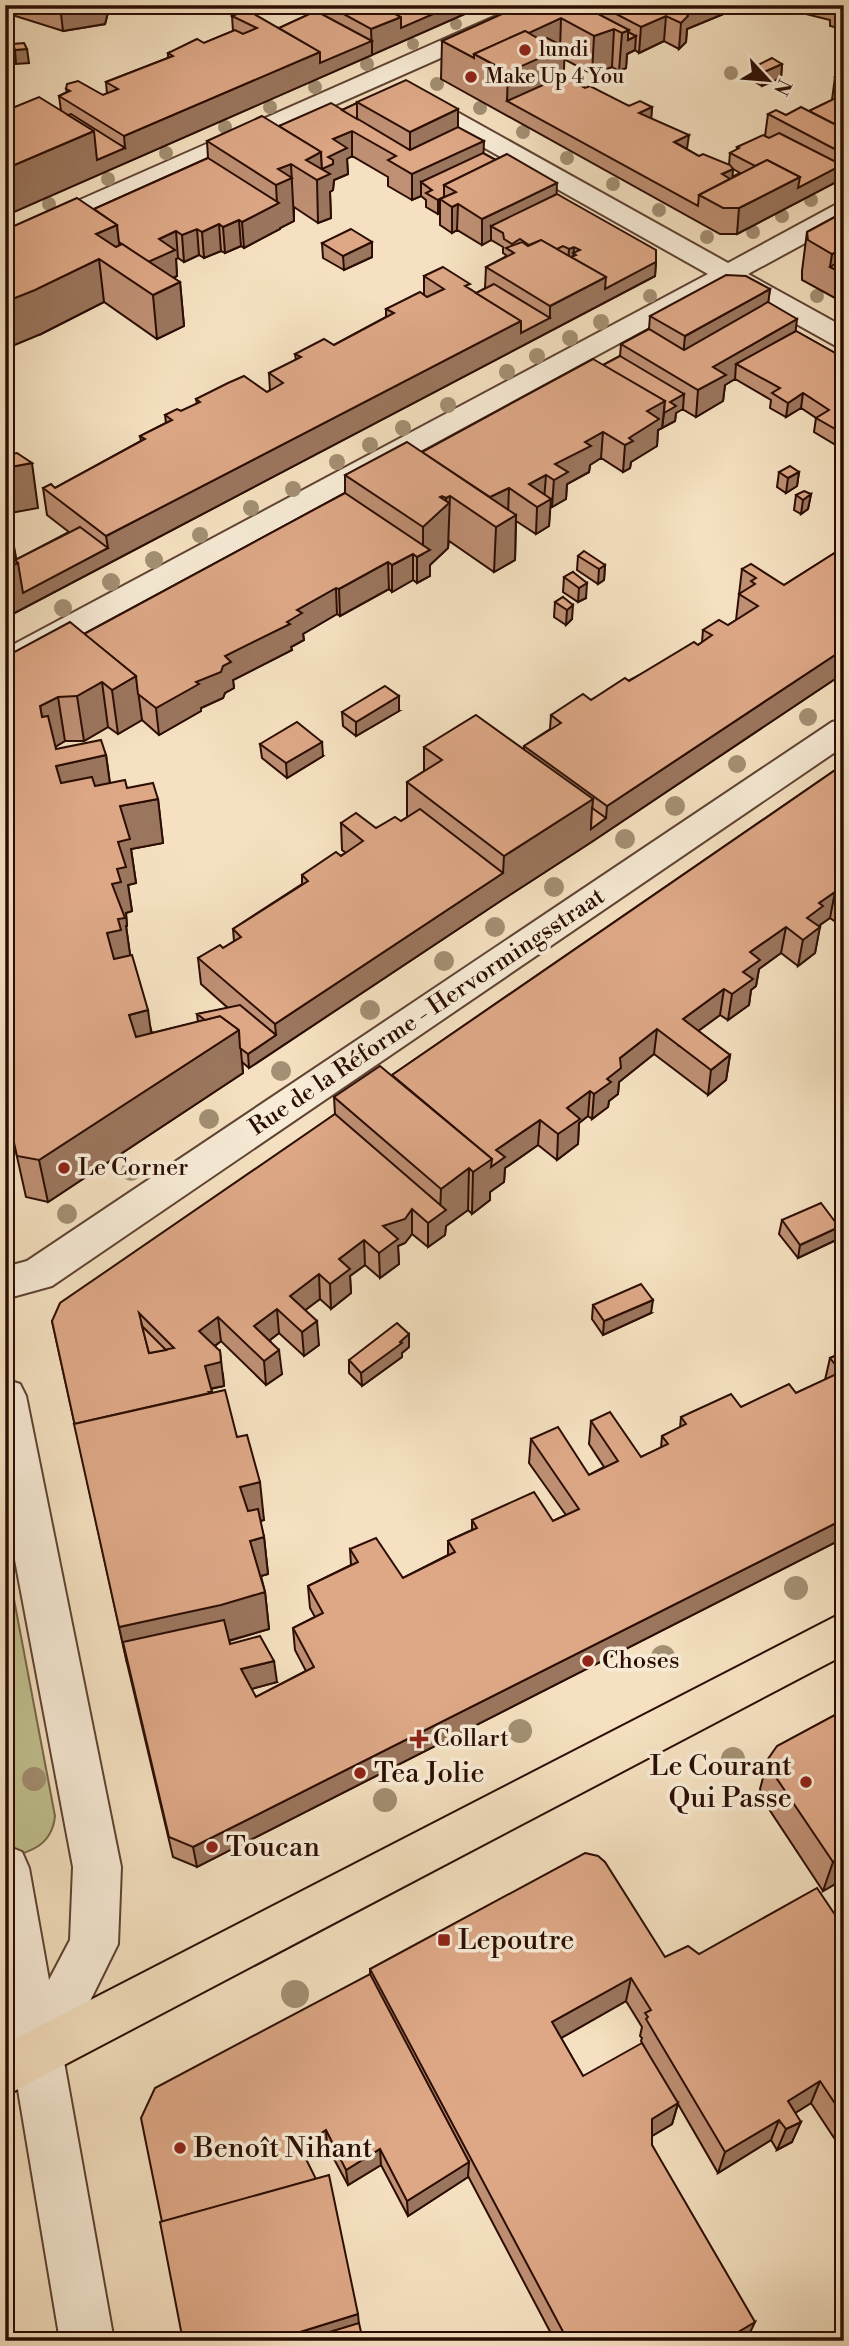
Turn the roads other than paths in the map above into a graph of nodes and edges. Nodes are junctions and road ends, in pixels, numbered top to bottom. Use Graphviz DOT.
graph roads {
  1 [pos="541,5"];
  2 [pos="379,77"];
  3 [pos="844,211"];
  4 [pos="5,243"];
  5 [pos="726,273"];
  6 [pos="844,339"];
  7 [pos="5,663"];
  8 [pos="844,730"];
  9 [pos="5,1283"];
  10 [pos="5,1396"];
  11 [pos="844,1632"];
  12 [pos="5,1868"];
  13 [pos="16,2054"];
  14 [pos="87,2341"];
  1 -- 2 [label="street"];
  2 -- 4 [label="street"];
  2 -- 5 [label="street"];
  3 -- 5 [label="street"];
  5 -- 6 [label="street"];
  5 -- 7 [label="street"];
  8 -- 9 [label="street, Rue de la Réforme - Hervormingsstraat"];
  10 -- 13 [label="street"];
  11 -- 13 [label="main road"];
  12 -- 13 [label="street"];
  13 -- 14 [label="street"];
}
